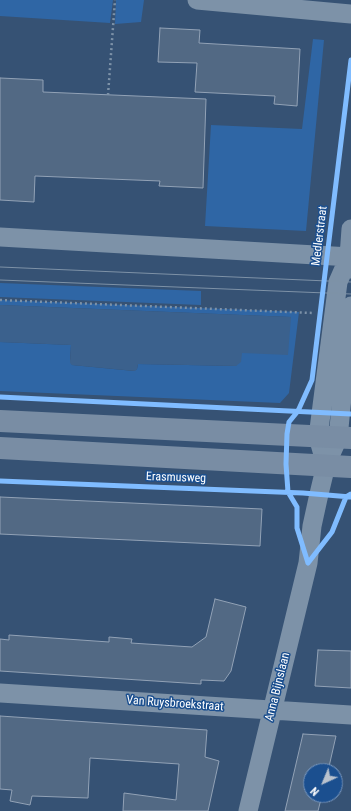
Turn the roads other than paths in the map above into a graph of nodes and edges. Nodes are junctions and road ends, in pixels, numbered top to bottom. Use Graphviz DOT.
graph roads {
  1 [pos="197,0"];
  2 [pos="351,14"];
  3 [pos="351,229"];
  4 [pos="0,237"];
  5 [pos="350,261"];
  6 [pos="351,306"];
  7 [pos="0,421"];
  8 [pos="336,438"];
  9 [pos="0,448"];
  10 [pos="326,465"];
  11 [pos="351,466"];
  12 [pos="0,693"];
  13 [pos="272,710"];
  14 [pos="351,715"];
  15 [pos="248,811"];
  1 -- 2 [label="street"];
  3 -- 5 [label="street"];
  4 -- 5 [label="street"];
  5 -- 8 [label="street"];
  6 -- 8 [label="street"];
  7 -- 8 [label="main road"];
  8 -- 10 [label="street, Anna Bijnslaan"];
  9 -- 10 [label="main road, Erasmusweg"];
  10 -- 11 [label="main road, Erasmusweg"];
  10 -- 13 [label="street, Anna Bijnslaan"];
  12 -- 13 [label="street, Van Ruysbroekstraat"];
  13 -- 14 [label="street, Van Ruysbroekstraat"];
  13 -- 15 [label="street, Anna Bijnslaan"];
}
